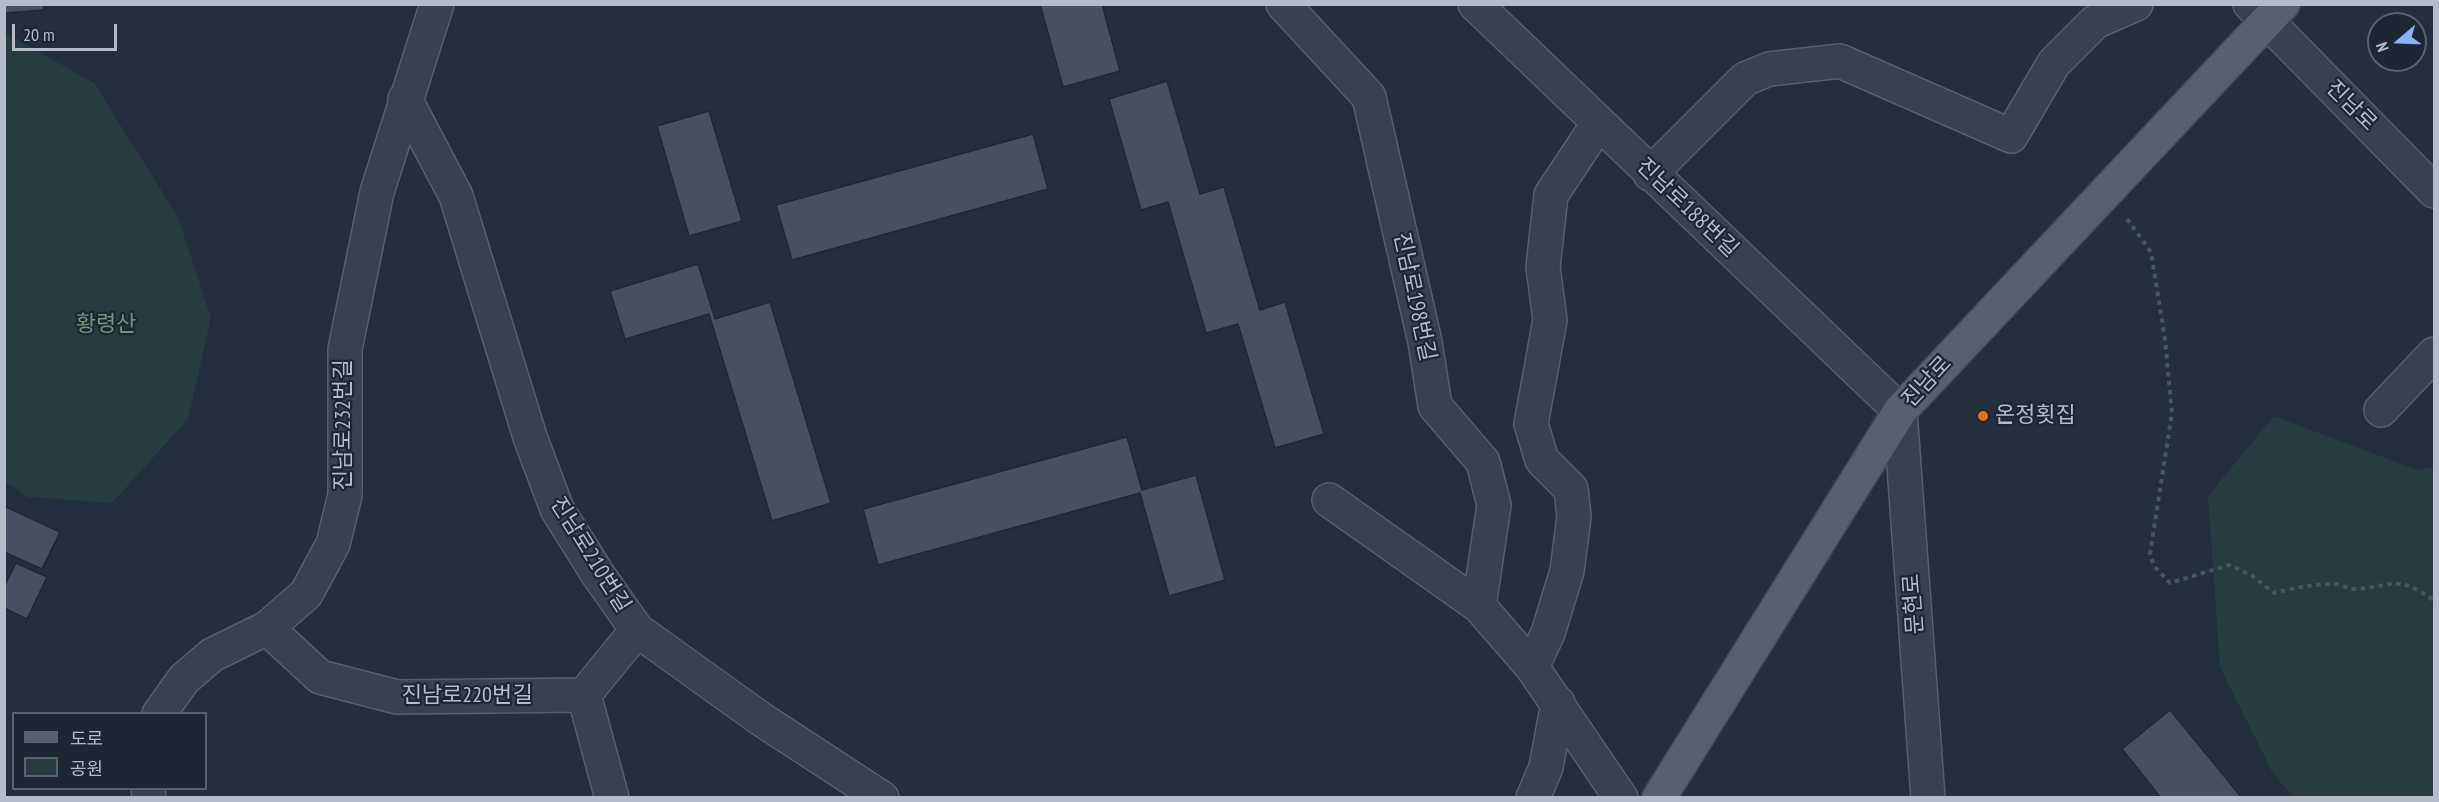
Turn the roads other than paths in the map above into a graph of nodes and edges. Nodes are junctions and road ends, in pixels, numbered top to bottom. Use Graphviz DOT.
graph roads {
  1 [pos="437,4"];
  2 [pos="1283,4"];
  3 [pos="1475,4"];
  4 [pos="2136,4"];
  5 [pos="2267,10"];
  6 [pos="405,99"];
  7 [pos="1598,124"];
  8 [pos="1650,174"];
  9 [pos="2434,191"];
  10 [pos="2434,354"];
  11 [pos="2381,410"];
  12 [pos="1900,411"];
  13 [pos="1329,500"];
  14 [pos="1479,606"];
  15 [pos="267,628"];
  16 [pos="637,630"];
  17 [pos="1532,667"];
  18 [pos="584,695"];
  19 [pos="1558,703"];
  20 [pos="160,712"];
  21 [pos="878,796"];
  22 [pos="612,798"];
  23 [pos="1533,798"];
  24 [pos="1621,798"];
  25 [pos="1659,798"];
  26 [pos="1928,798"];
  1 -- 6 [label="street, 진남로232번길"];
  2 -- 14 [label="street, 진남로198번길"];
  3 -- 7 [label="street, 진남로188번길"];
  4 -- 8 [label="street"];
  5 -- 9 [label="street, 진남로"];
  5 -- 12 [label="main road, 진남로"];
  6 -- 15 [label="street, 진남로232번길"];
  6 -- 16 [label="street, 진남로210번길"];
  7 -- 8 [label="street, 진남로188번길"];
  7 -- 17 [label="street"];
  8 -- 12 [label="street, 진남로188번길"];
  10 -- 11 [label="street"];
  12 -- 25 [label="main road, 진남로"];
  12 -- 26 [label="street, 문현로"];
  13 -- 14 [label="street"];
  14 -- 17 [label="street"];
  15 -- 18 [label="street, 진남로220번길"];
  15 -- 20 [label="street, 진남로232번길"];
  16 -- 18 [label="street"];
  16 -- 21 [label="street, 진남로210번길"];
  17 -- 19 [label="street"];
  18 -- 22 [label="street"];
  19 -- 23 [label="street"];
  19 -- 24 [label="street"];
}
